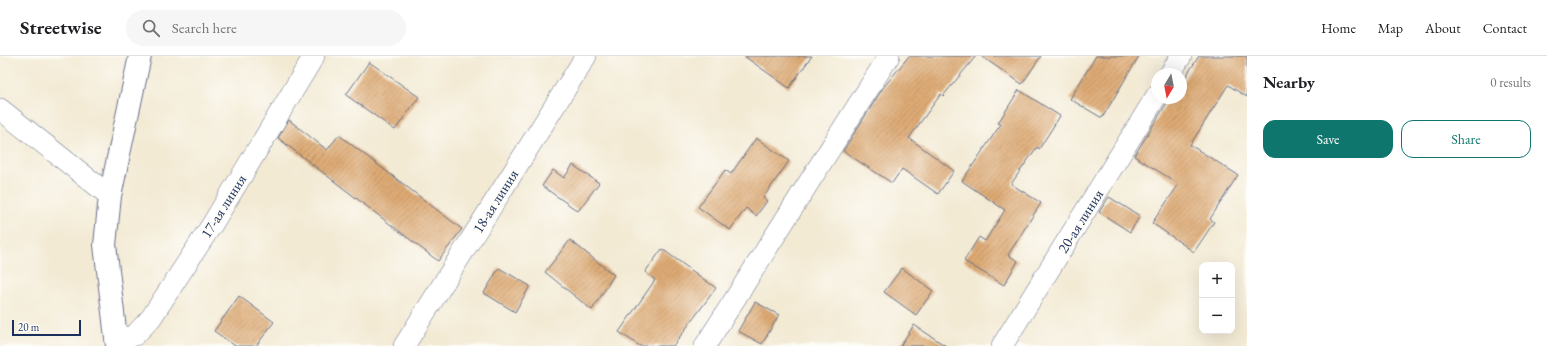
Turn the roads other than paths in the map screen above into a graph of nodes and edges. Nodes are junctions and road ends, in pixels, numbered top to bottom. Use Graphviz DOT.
graph roads {
  1 [pos="140,56"];
  2 [pos="314,56"];
  3 [pos="586,56"];
  4 [pos="889,56"];
  5 [pos="1181,56"];
  6 [pos="1174,68"];
  7 [pos="1152,104"];
  8 [pos="0,109"];
  9 [pos="110,196"];
  10 [pos="117,344"];
  11 [pos="404,346"];
  12 [pos="705,346"];
  13 [pos="1002,346"];
  1 -- 9 [label="street"];
  2 -- 10 [label="street, 17-ая линия"];
  3 -- 11 [label="street, 18-ая линия"];
  4 -- 12 [label="street"];
  5 -- 6 [label="street"];
  7 -- 13 [label="street, 20-ая линия"];
  8 -- 9 [label="street"];
  9 -- 10 [label="street"];
}
